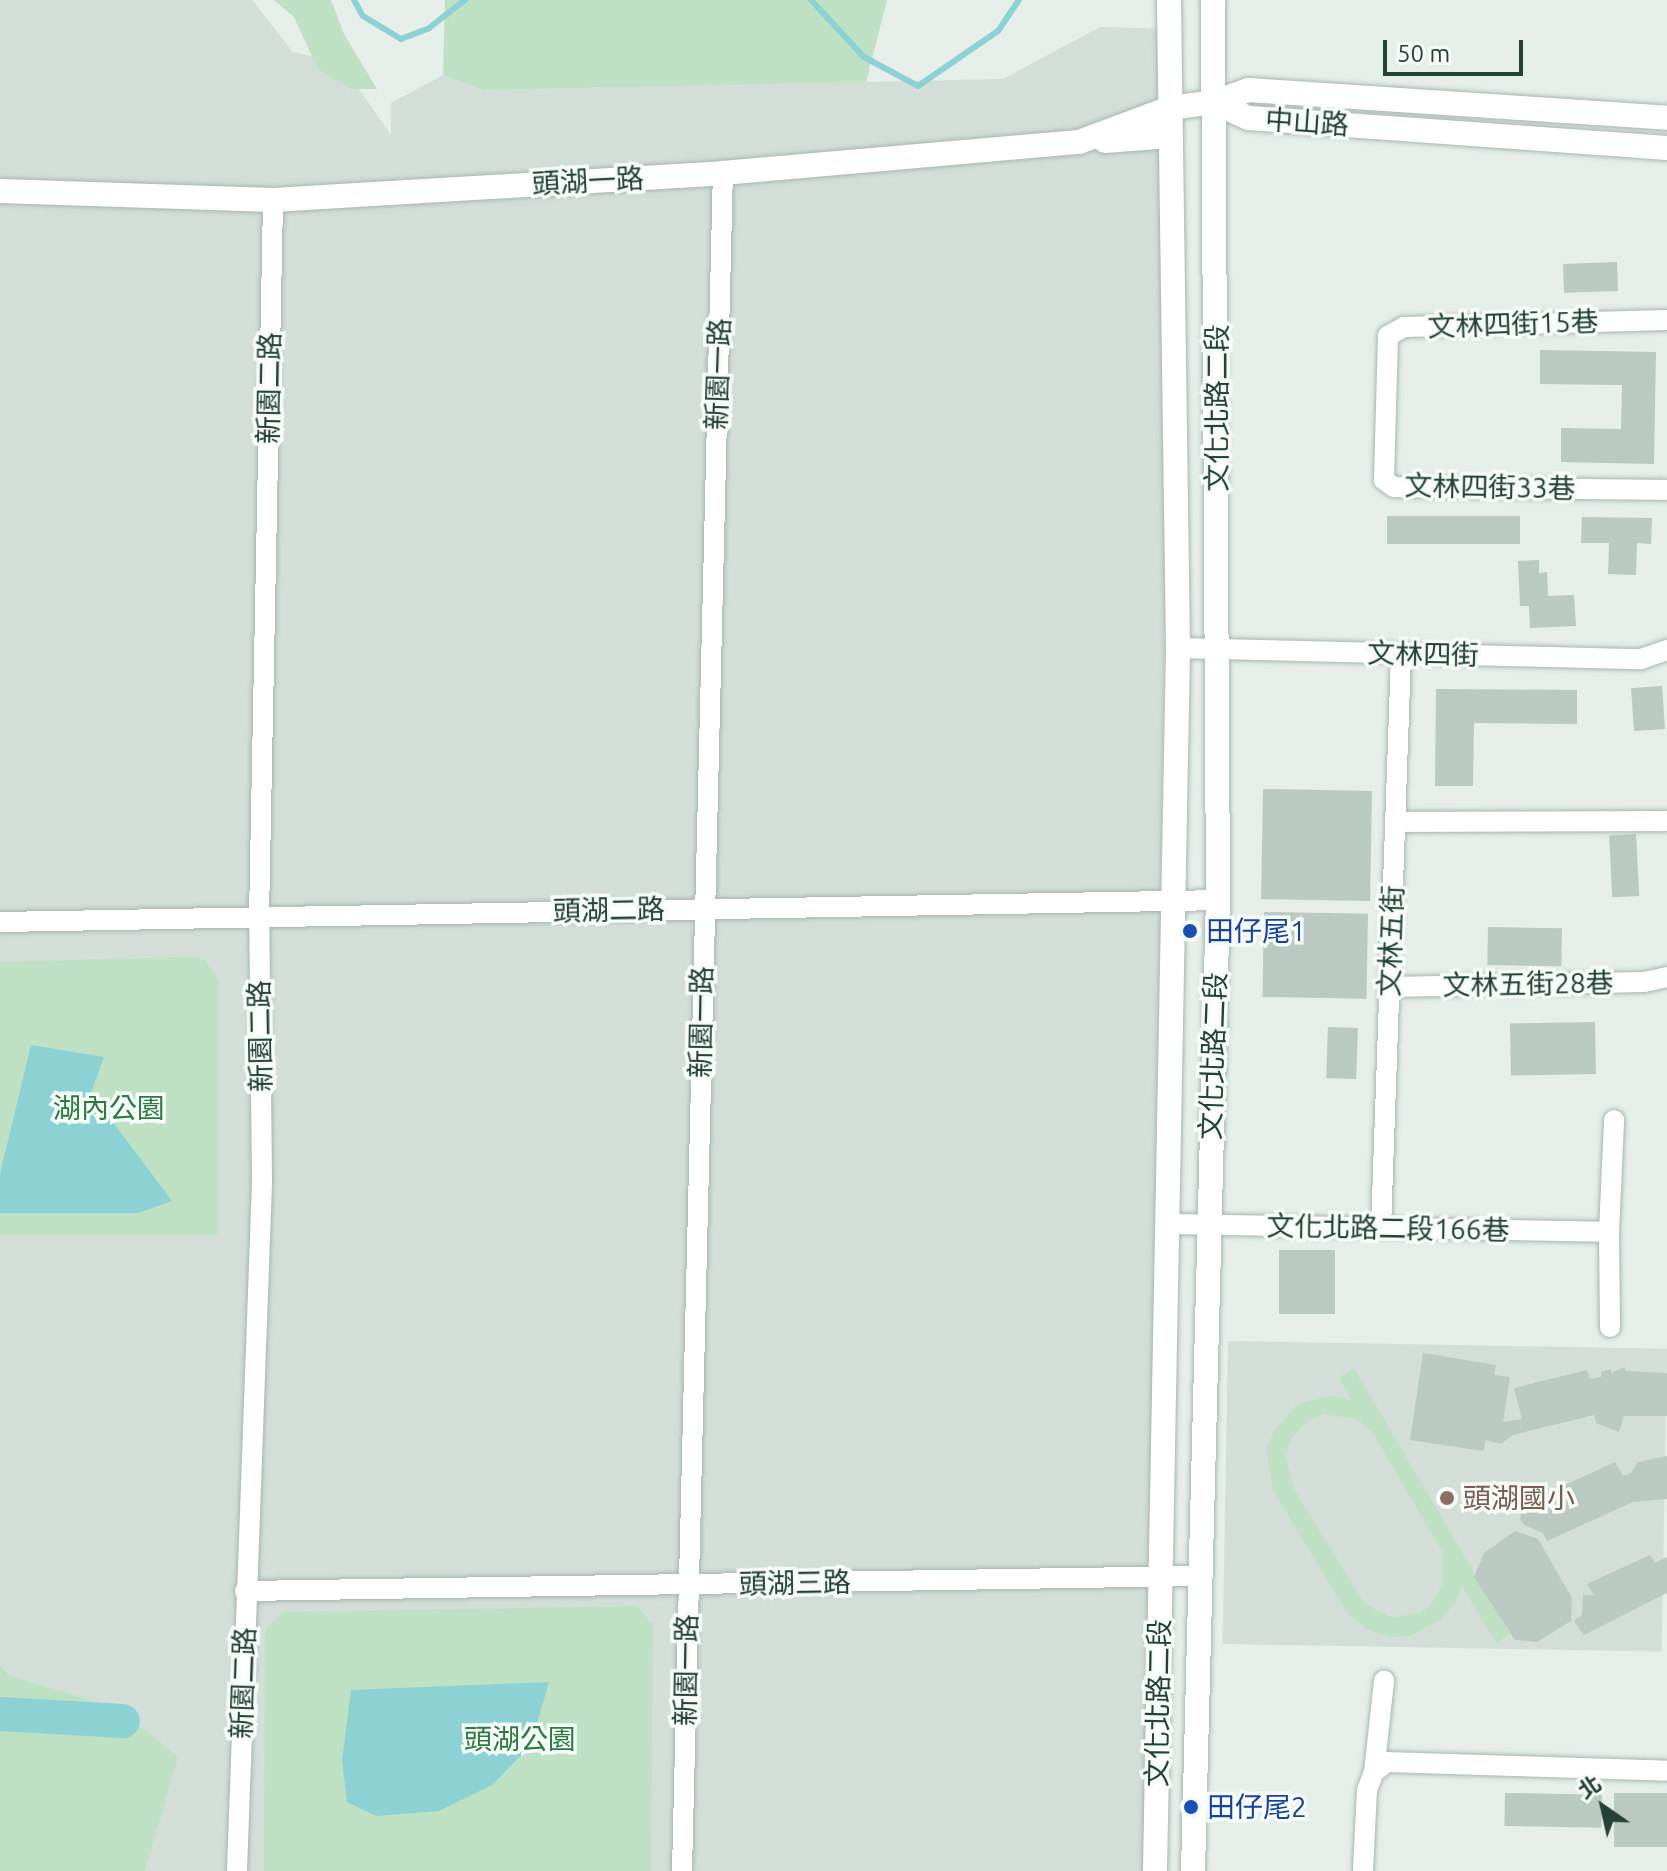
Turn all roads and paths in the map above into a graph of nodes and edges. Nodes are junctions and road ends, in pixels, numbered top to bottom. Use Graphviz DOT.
graph roads {
  1 [pos="1169,0"];
  2 [pos="1213,0"];
  3 [pos="1214,102"];
  4 [pos="1170,108"];
  5 [pos="1667,118"];
  6 [pos="1170,136"];
  7 [pos="1079,142"];
  8 [pos="1667,148"];
  9 [pos="723,173"];
  10 [pos="0,191"];
  11 [pos="273,200"];
  12 [pos="1667,320"];
  13 [pos="1386,411"];
  14 [pos="1667,490"];
  15 [pos="1178,648"];
  16 [pos="1219,649"];
  17 [pos="1667,650"];
  18 [pos="1401,654"];
  19 [pos="1667,821"];
  20 [pos="1395,822"];
  21 [pos="1218,900"];
  22 [pos="1173,901"];
  23 [pos="704,908"];
  24 [pos="259,917"];
  25 [pos="0,922"];
  26 [pos="1667,977"];
  27 [pos="1389,987"];
  28 [pos="1614,1120"];
  29 [pos="1167,1224"];
  30 [pos="1208,1225"];
  31 [pos="1381,1228"];
  32 [pos="1609,1232"];
  33 [pos="1610,1327"];
  34 [pos="1200,1576"];
  35 [pos="1161,1577"];
  36 [pos="688,1585"];
  37 [pos="245,1591"];
  38 [pos="1384,1681"];
  39 [pos="1667,1771"];
  40 [pos="1374,1772"];
  41 [pos="237,1871"];
  42 [pos="682,1871"];
  43 [pos="1155,1871"];
  44 [pos="1193,1871"];
  45 [pos="1363,1871"];
  1 -- 4 [label="street, 文化北路二段"];
  2 -- 3 [label="street, 文化北路二段"];
  3 -- 4 [label="street, 頭湖一路"];
  3 -- 5 [label="street, 中山路"];
  3 -- 8 [label="street, 中山路"];
  3 -- 16 [label="street, 文化北路二段"];
  4 -- 6 [label="street, 文化北路二段"];
  4 -- 7 [label="street, 頭湖一路"];
  6 -- 7 [label="street"];
  6 -- 15 [label="street, 文化北路二段"];
  7 -- 9 [label="street, 頭湖一路"];
  9 -- 11 [label="street, 頭湖一路"];
  9 -- 23 [label="street, 新園一路"];
  10 -- 11 [label="street, 頭湖一路"];
  11 -- 24 [label="street, 新園二路"];
  12 -- 13 [label="street, 文林四街15巷"];
  13 -- 14 [label="street, 文林四街33巷"];
  15 -- 16 [label="street, 文林四街"];
  15 -- 22 [label="street, 文化北路二段"];
  16 -- 18 [label="street, 文林四街"];
  16 -- 21 [label="street, 文化北路二段"];
  17 -- 18 [label="street, 文林四街"];
  18 -- 20 [label="street, 文林五街"];
  19 -- 20 [label="street"];
  20 -- 27 [label="street, 文林五街"];
  21 -- 22 [label="street, 頭湖二路"];
  21 -- 30 [label="street, 文化北路二段"];
  22 -- 23 [label="street, 頭湖二路"];
  22 -- 29 [label="street, 文化北路二段"];
  23 -- 24 [label="street, 頭湖二路"];
  23 -- 36 [label="street, 新園一路"];
  24 -- 25 [label="street, 頭湖二路"];
  24 -- 37 [label="street, 新園二路"];
  26 -- 27 [label="street, 文林五街28巷"];
  27 -- 31 [label="street, 文林五街"];
  28 -- 32 [label="street"];
  29 -- 30 [label="street, 文化北路二段166巷"];
  29 -- 35 [label="street, 文化北路二段"];
  30 -- 31 [label="street, 文化北路二段166巷"];
  30 -- 34 [label="street, 文化北路二段"];
  31 -- 32 [label="street, 文化北路二段166巷"];
  32 -- 33 [label="street"];
  34 -- 35 [label="street, 頭湖三路"];
  34 -- 44 [label="street, 文化北路二段"];
  35 -- 36 [label="street, 頭湖三路"];
  35 -- 43 [label="street, 文化北路二段"];
  36 -- 37 [label="street, 頭湖三路"];
  36 -- 42 [label="street, 新園一路"];
  37 -- 41 [label="street, 新園二路"];
  38 -- 40 [label="street"];
  39 -- 40 [label="street"];
  40 -- 45 [label="street"];
}
